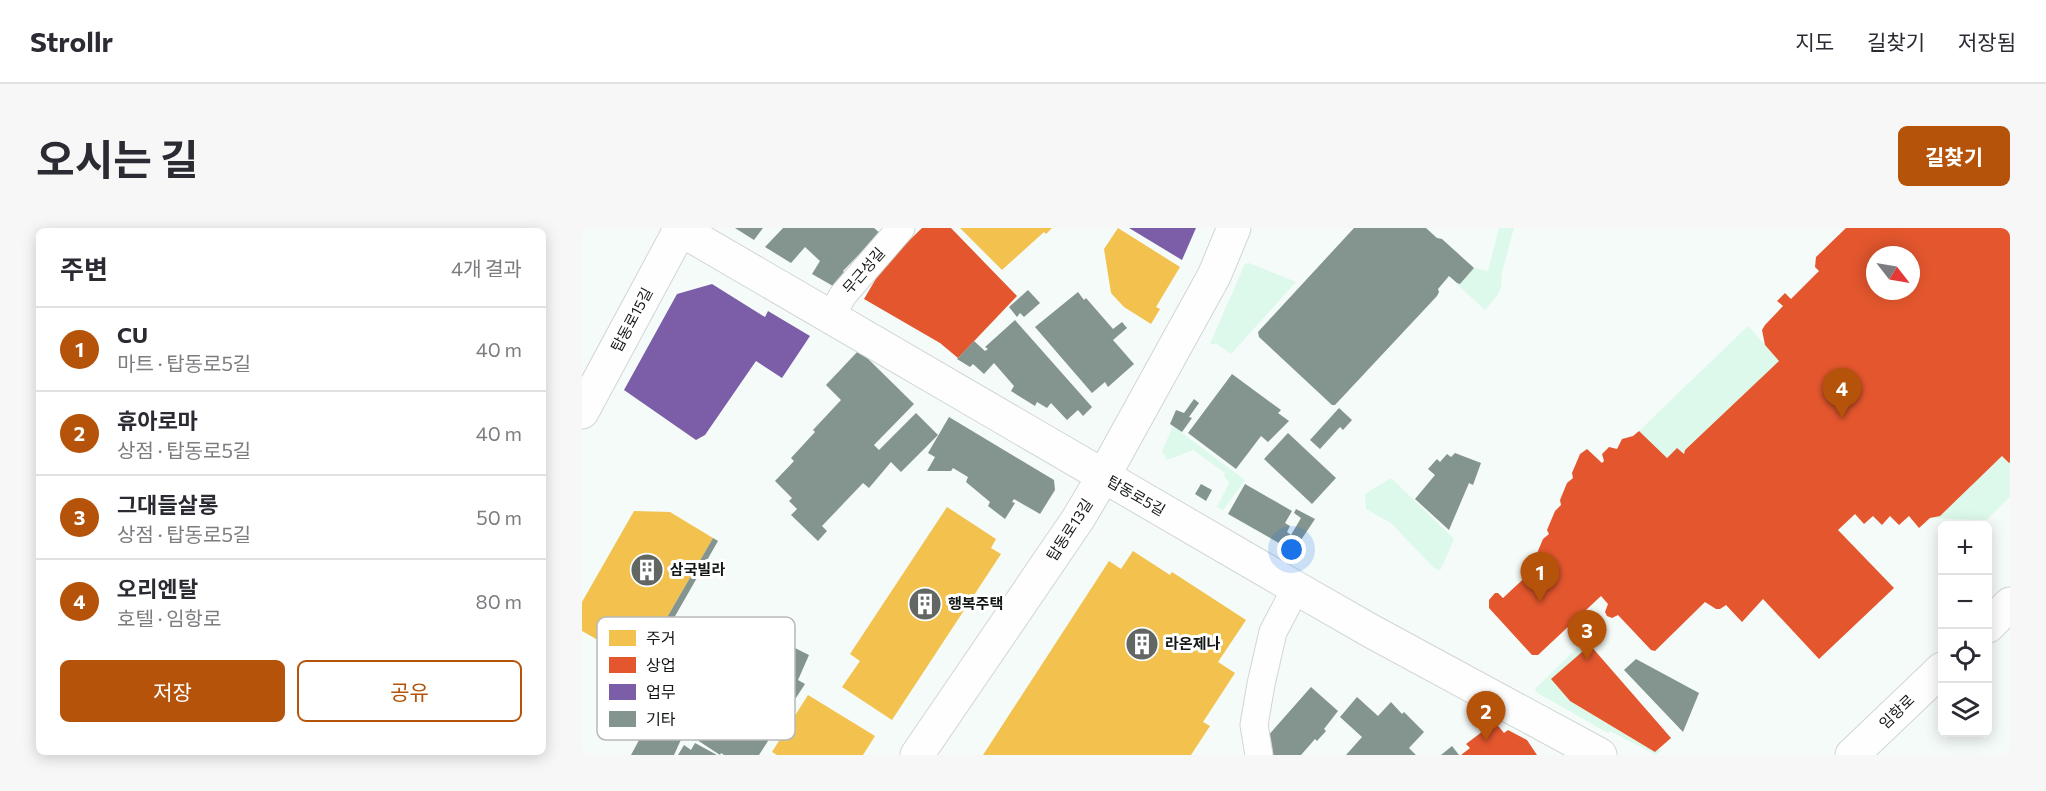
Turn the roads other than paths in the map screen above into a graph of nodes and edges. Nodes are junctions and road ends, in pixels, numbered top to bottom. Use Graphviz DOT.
graph roads {
  1 [pos="680,228"];
  2 [pos="901,228"];
  3 [pos="1234,228"];
  4 [pos="831,316"];
  5 [pos="582,412"];
  6 [pos="1103,477"];
  7 [pos="1296,588"];
  8 [pos="2010,604"];
  9 [pos="1992,622"];
  10 [pos="1938,673"];
  11 [pos="1597,754"];
  12 [pos="917,755"];
  13 [pos="1259,755"];
  14 [pos="1852,755"];
  1 -- 4 [label="street, 탑동로5길"];
  1 -- 5 [label="street, 탑동로15길"];
  2 -- 4 [label="lane, 무근성길"];
  3 -- 6 [label="street, 탑동로13길"];
  4 -- 6 [label="street, 탑동로5길"];
  6 -- 7 [label="street, 탑동로5길"];
  6 -- 12 [label="street, 탑동로13길"];
  7 -- 11 [label="street, 탑동로5길"];
  7 -- 13 [label="lane"];
  8 -- 9 [label="street"];
  10 -- 14 [label="street, 임항로"];
}
